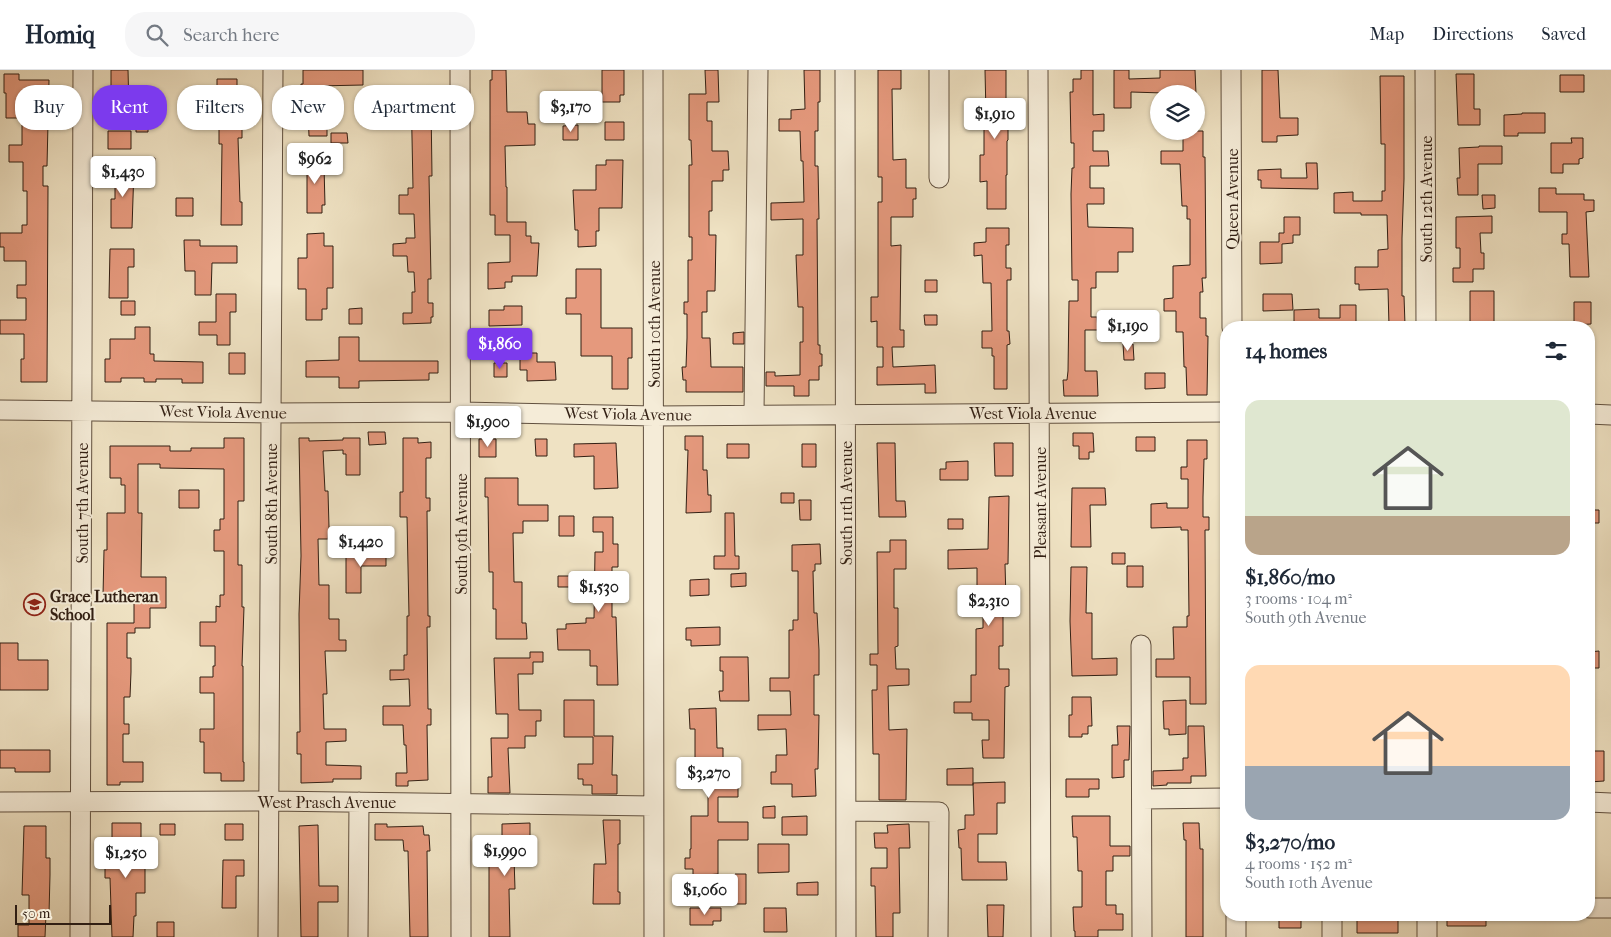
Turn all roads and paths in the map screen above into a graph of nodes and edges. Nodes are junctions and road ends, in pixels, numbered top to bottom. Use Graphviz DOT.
graph roads {
  1 [pos="83,70"];
  2 [pos="272,70"];
  3 [pos="460,70"];
  4 [pos="653,70"];
  5 [pos="758,70"];
  6 [pos="845,70"];
  7 [pos="939,70"];
  8 [pos="1038,70"];
  9 [pos="1231,70"];
  10 [pos="1425,70"];
  11 [pos="939,178"];
  12 [pos="1232,321"];
  13 [pos="1426,321"];
  14 [pos="0,410"];
  15 [pos="82,410"];
  16 [pos="272,412"];
  17 [pos="461,412"];
  18 [pos="1220,412"];
  19 [pos="846,413"];
  20 [pos="754,414"];
  21 [pos="1040,414"];
  22 [pos="1595,414"];
  23 [pos="1611,415"];
  24 [pos="654,416"];
  25 [pos="1142,645"];
  26 [pos="1220,798"];
  27 [pos="1142,799"];
  28 [pos="269,801"];
  29 [pos="0,802"];
  30 [pos="359,802"];
  31 [pos="1595,802"];
  32 [pos="1611,802"];
  33 [pos="80,803"];
  34 [pos="461,803"];
  35 [pos="653,806"];
  36 [pos="846,810"];
  37 [pos="1595,908"];
  38 [pos="1611,908"];
  39 [pos="1236,921"];
  40 [pos="1332,921"];
  41 [pos="1427,921"];
  42 [pos="80,937"];
  43 [pos="268,937"];
  44 [pos="358,937"];
  45 [pos="461,937"];
  46 [pos="654,937"];
  47 [pos="846,937"];
  48 [pos="938,937"];
  49 [pos="1041,937"];
  50 [pos="1142,937"];
  51 [pos="1236,937"];
  52 [pos="1332,937"];
  53 [pos="1427,937"];
  1 -- 15 [label="street, South 7th Avenue"];
  2 -- 16 [label="street, South 8th Avenue"];
  3 -- 17 [label="street, South 9th Avenue"];
  4 -- 24 [label="street, South 10th Avenue"];
  5 -- 20 [label="street"];
  6 -- 19 [label="street, South 11th Avenue"];
  7 -- 11 [label="street"];
  8 -- 21 [label="street, Pleasant Avenue"];
  9 -- 12 [label="street, Queen Avenue"];
  10 -- 13 [label="street, South 12th Avenue"];
  14 -- 15 [label="street, West Viola Avenue"];
  15 -- 16 [label="street, West Viola Avenue"];
  15 -- 33 [label="street, South 7th Avenue"];
  16 -- 17 [label="street, West Viola Avenue"];
  16 -- 28 [label="street, South 8th Avenue"];
  17 -- 24 [label="street, West Viola Avenue"];
  17 -- 34 [label="street, South 9th Avenue"];
  18 -- 21 [label="street, West Viola Avenue"];
  19 -- 20 [label="street, West Viola Avenue"];
  19 -- 21 [label="street, West Viola Avenue"];
  19 -- 36 [label="street, South 11th Avenue"];
  20 -- 24 [label="street, West Viola Avenue"];
  21 -- 49 [label="street, Pleasant Avenue"];
  22 -- 23 [label="street"];
  24 -- 35 [label="street, South 10th Avenue"];
  25 -- 27 [label="street"];
  26 -- 27 [label="street"];
  27 -- 50 [label="street"];
  28 -- 30 [label="street, West Prasch Avenue"];
  28 -- 33 [label="street, West Prasch Avenue"];
  28 -- 43 [label="street, South 8th Avenue"];
  29 -- 33 [label="street, West Prasch Avenue"];
  30 -- 34 [label="street, West Prasch Avenue"];
  30 -- 44 [label="street"];
  31 -- 32 [label="street"];
  33 -- 42 [label="street, South 7th Avenue"];
  34 -- 35 [label="street, West Prasch Avenue"];
  34 -- 45 [label="street, South 9th Avenue"];
  35 -- 46 [label="street, South 10th Avenue"];
  36 -- 47 [label="street, South 11th Avenue"];
  36 -- 48 [label="street"];
  37 -- 38 [label="street"];
  39 -- 51 [label="street"];
  40 -- 52 [label="street"];
  41 -- 53 [label="street"];
}
